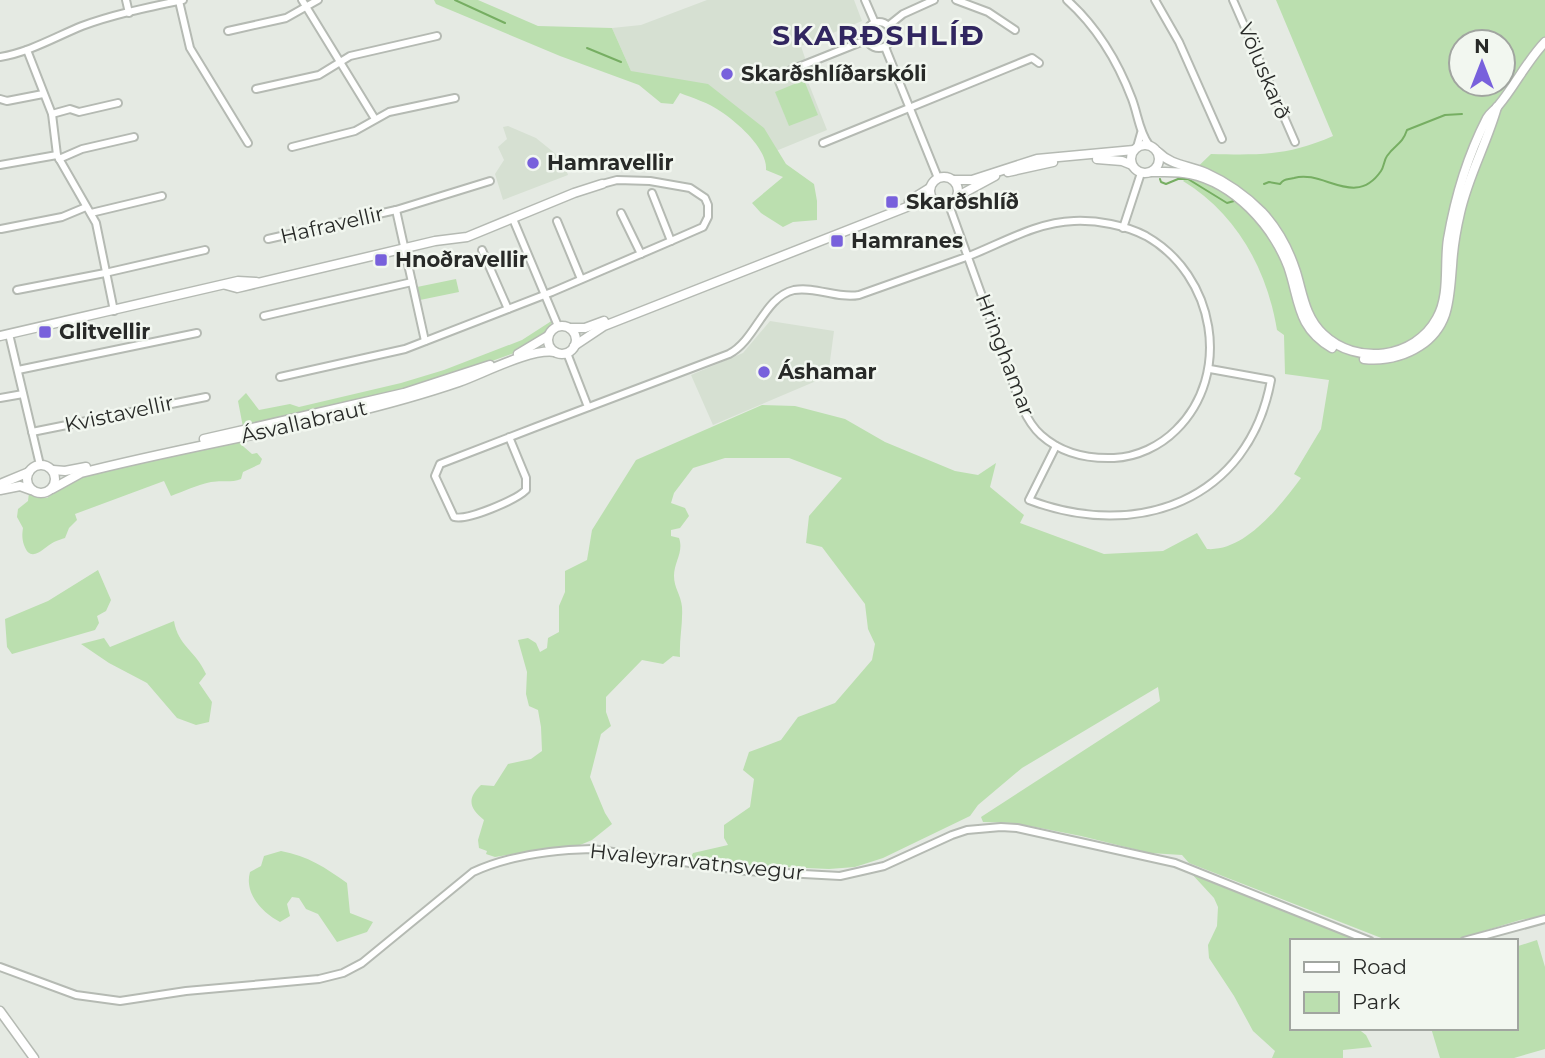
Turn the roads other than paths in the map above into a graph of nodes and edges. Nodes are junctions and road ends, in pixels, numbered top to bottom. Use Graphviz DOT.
graph roads {
  1 [pos="126,0"];
  2 [pos="181,0"];
  3 [pos="318,0"];
  4 [pos="866,0"];
  5 [pos="934,0"];
  6 [pos="956,0"];
  7 [pos="1067,0"];
  8 [pos="1154,0"];
  9 [pos="1233,0"];
  10 [pos="970,2"];
  11 [pos="304,3"];
  12 [pos="129,13"];
  13 [pos="875,23"];
  14 [pos="888,26"];
  15 [pos="1015,30"];
  16 [pos="228,32"];
  17 [pos="437,36"];
  18 [pos="866,40"];
  19 [pos="1545,42"];
  20 [pos="885,47"];
  21 [pos="27,50"];
  22 [pos="0,57"];
  23 [pos="340,63"];
  24 [pos="1039,63"];
  25 [pos="792,70"];
  26 [pos="256,89"];
  27 [pos="43,94"];
  28 [pos="455,98"];
  29 [pos="0,99"];
  30 [pos="118,103"];
  31 [pos="910,107"];
  32 [pos="1497,107"];
  33 [pos="52,114"];
  34 [pos="375,119"];
  35 [pos="1141,133"];
  36 [pos="134,138"];
  37 [pos="1222,139"];
  38 [pos="823,142"];
  39 [pos="1295,142"];
  40 [pos="248,143"];
  41 [pos="1149,145"];
  42 [pos="292,147"];
  43 [pos="1136,148"];
  44 [pos="1158,152"];
  45 [pos="58,157"];
  46 [pos="0,164"];
  47 [pos="1132,165"];
  48 [pos="1152,172"];
  49 [pos="1141,173"];
  50 [pos="938,178"];
  51 [pos="954,180"];
  52 [pos="490,181"];
  53 [pos="606,183"];
  54 [pos="930,188"];
  55 [pos="652,193"];
  56 [pos="958,196"];
  57 [pos="162,197"];
  58 [pos="933,201"];
  59 [pos="949,205"];
  60 [pos="86,207"];
  61 [pos="396,210"];
  62 [pos="621,213"];
  63 [pos="91,214"];
  64 [pos="513,219"];
  65 [pos="557,221"];
  66 [pos="1123,228"];
  67 [pos="1,229"];
  68 [pos="268,239"];
  69 [pos="671,241"];
  70 [pos="404,248"];
  71 [pos="205,250"];
  72 [pos="482,250"];
  73 [pos="640,254"];
  74 [pos="967,256"];
  75 [pos="105,273"];
  76 [pos="581,279"];
  77 [pos="412,282"];
  78 [pos="17,290"];
  79 [pos="545,294"];
  80 [pos="508,309"];
  81 [pos="114,311"];
  82 [pos="264,316"];
  83 [pos="558,326"];
  84 [pos="570,328"];
  85 [pos="197,333"];
  86 [pos="4,335"];
  87 [pos="548,336"];
  88 [pos="425,341"];
  89 [pos="571,349"];
  90 [pos="555,352"];
  91 [pos="1210,369"];
  92 [pos="18,370"];
  93 [pos="280,377"];
  94 [pos="23,394"];
  95 [pos="206,397"];
  96 [pos="0,398"];
  97 [pos="588,407"];
  98 [pos="32,432"];
  99 [pos="509,437"];
  100 [pos="1056,446"];
  101 [pos="40,464"];
  102 [pos="53,470"];
  103 [pos="29,472"];
  104 [pos="0,484"];
  105 [pos="52,489"];
  106 [pos="0,490"];
  107 [pos="33,490"];
  108 [pos="1545,919"];
  109 [pos="1365,939"];
  110 [pos="1471,939"];
  111 [pos="0,967"];
  112 [pos="0,1011"];
  113 [pos="34,1058"];
  1 -- 12 [label="street"];
  2 -- 12 [label="street"];
  2 -- 40 [label="street"];
  3 -- 11 [label="street"];
  4 -- 13 [label="street"];
  5 -- 14 [label="street"];
  6 -- 10 [label="street"];
  7 -- 35 [label="street"];
  8 -- 37 [label="street"];
  9 -- 39 [label="street, Völuskarð"];
  10 -- 15 [label="street"];
  11 -- 16 [label="street"];
  11 -- 23 [label="street"];
  12 -- 21 [label="street"];
  13 -- 14 [label="street"];
  13 -- 18 [label="street"];
  14 -- 20 [label="street"];
  17 -- 23 [label="street"];
  18 -- 20 [label="street"];
  18 -- 25 [label="street"];
  19 -- 32 [label="main road"];
  20 -- 31 [label="street"];
  21 -- 22 [label="street"];
  21 -- 27 [label="street"];
  23 -- 26 [label="street"];
  23 -- 34 [label="street"];
  24 -- 31 [label="street"];
  27 -- 29 [label="street"];
  27 -- 33 [label="street"];
  28 -- 34 [label="street"];
  30 -- 33 [label="street"];
  31 -- 38 [label="street"];
  31 -- 50 [label="street"];
  32 -- 44 [label="main road"];
  32 -- 48 [label="main road"];
  33 -- 45 [label="street"];
  34 -- 42 [label="street"];
  35 -- 41 [label="street"];
  35 -- 43 [label="street"];
  36 -- 45 [label="street"];
  41 -- 43 [label="main road"];
  41 -- 44 [label="main road"];
  43 -- 47 [label="main road"];
  43 -- 51 [label="main road"];
  44 -- 48 [label="main road"];
  45 -- 46 [label="street"];
  45 -- 60 [label="street"];
  47 -- 49 [label="main road"];
  47 -- 56 [label="main road"];
  48 -- 49 [label="main road"];
  49 -- 66 [label="street"];
  50 -- 51 [label="main road"];
  50 -- 54 [label="main road"];
  51 -- 56 [label="main road"];
  52 -- 61 [label="street, Hafravellir"];
  53 -- 64 [label="main road"];
  53 -- 69 [label="street"];
  54 -- 58 [label="main road"];
  54 -- 84 [label="main road"];
  55 -- 69 [label="street"];
  56 -- 59 [label="main road"];
  57 -- 63 [label="street"];
  58 -- 59 [label="main road"];
  58 -- 89 [label="main road"];
  59 -- 74 [label="street, Hringhamar"];
  60 -- 63 [label="street"];
  60 -- 67 [label="street"];
  61 -- 68 [label="street, Hafravellir"];
  61 -- 70 [label="street, Hafravellir"];
  62 -- 73 [label="street"];
  63 -- 75 [label="street"];
  64 -- 70 [label="main road"];
  64 -- 79 [label="street"];
  65 -- 76 [label="street"];
  66 -- 74 [label="street, Hringhamar"];
  66 -- 91 [label="street, Hringhamar"];
  69 -- 73 [label="street"];
  70 -- 77 [label="street"];
  70 -- 81 [label="main road"];
  71 -- 75 [label="street"];
  72 -- 80 [label="street"];
  73 -- 76 [label="street"];
  74 -- 97 [label="street"];
  74 -- 100 [label="street, Hringhamar"];
  75 -- 78 [label="street"];
  75 -- 81 [label="street"];
  76 -- 79 [label="street"];
  77 -- 82 [label="street"];
  77 -- 88 [label="street"];
  79 -- 80 [label="street"];
  79 -- 83 [label="street"];
  80 -- 88 [label="street"];
  81 -- 86 [label="main road"];
  83 -- 84 [label="main road"];
  83 -- 87 [label="main road"];
  84 -- 89 [label="main road"];
  85 -- 92 [label="street"];
  86 -- 92 [label="street"];
  87 -- 90 [label="main road"];
  87 -- 102 [label="main road, Ásvallabraut"];
  88 -- 93 [label="street"];
  89 -- 90 [label="main road"];
  89 -- 97 [label="street"];
  90 -- 105 [label="main road, Ásvallabraut"];
  91 -- 100 [label="street, Hringhamar"];
  91 -- 100 [label="street"];
  92 -- 94 [label="street"];
  94 -- 96 [label="street"];
  94 -- 98 [label="street"];
  95 -- 98 [label="street, Kvistavellir"];
  97 -- 99 [label="street"];
  98 -- 101 [label="street"];
  99 -- 99 [label="street"];
  101 -- 102 [label="main road"];
  101 -- 103 [label="main road"];
  102 -- 105 [label="main road"];
  103 -- 104 [label="main road"];
  103 -- 107 [label="main road"];
  105 -- 107 [label="main road"];
  106 -- 107 [label="main road"];
  108 -- 110 [label="street"];
  109 -- 111 [label="street, Hvaleyrarvatnsvegur"];
  112 -- 113 [label="main road"];
}
